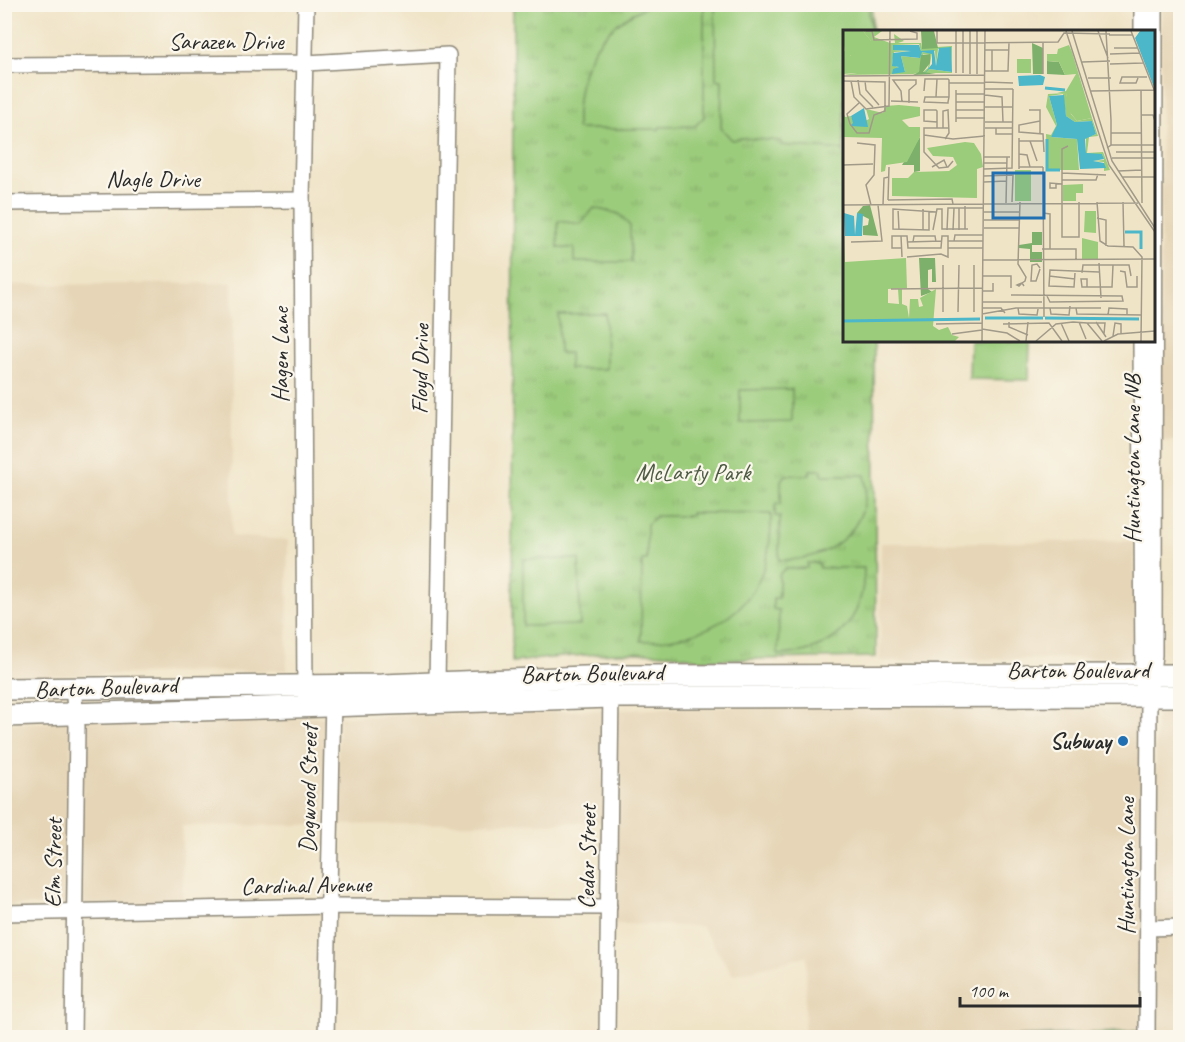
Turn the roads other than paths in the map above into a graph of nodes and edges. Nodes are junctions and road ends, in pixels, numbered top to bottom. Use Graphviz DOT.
graph roads {
  1 [pos="306,4"];
  2 [pos="1142,4"];
  3 [pos="1155,4"];
  4 [pos="1142,30"];
  5 [pos="1155,30"];
  6 [pos="448,55"];
  7 [pos="306,63"];
  8 [pos="4,65"];
  9 [pos="302,200"];
  10 [pos="4,202"];
  11 [pos="1141,342"];
  12 [pos="1151,342"];
  13 [pos="1148,580"];
  14 [pos="1180,675"];
  15 [pos="1148,682"];
  16 [pos="437,683"];
  17 [pos="611,687"];
  18 [pos="4,689"];
  19 [pos="73,689"];
  20 [pos="305,695"];
  21 [pos="333,695"];
  22 [pos="1180,696"];
  23 [pos="76,715"];
  24 [pos="4,716"];
  25 [pos="329,906"];
  26 [pos="609,907"];
  27 [pos="75,912"];
  28 [pos="4,913"];
  29 [pos="1180,927"];
  30 [pos="1148,928"];
  31 [pos="73,1038"];
  32 [pos="326,1038"];
  33 [pos="607,1038"];
  34 [pos="1147,1038"];
  1 -- 7 [label="street, Hagen Lane"];
  2 -- 4 [label="street"];
  3 -- 5 [label="street, Huntington Lane NB"];
  6 -- 7 [label="street, Sarazen Drive"];
  6 -- 16 [label="street, Floyd Drive"];
  7 -- 8 [label="street, Sarazen Drive"];
  7 -- 9 [label="street, Hagen Lane"];
  9 -- 10 [label="street, Nagle Drive"];
  9 -- 20 [label="street, Hagen Lane"];
  11 -- 13 [label="street"];
  12 -- 13 [label="street, Huntington Lane NB"];
  13 -- 15 [label="street, Huntington Lane NB"];
  14 -- 15 [label="main road, Barton Boulevard"];
  15 -- 17 [label="main road, Barton Boulevard"];
  15 -- 22 [label="main road, Barton Boulevard"];
  15 -- 30 [label="street, Huntington Lane"];
  16 -- 17 [label="main road, Barton Boulevard"];
  16 -- 21 [label="main road, Barton Boulevard"];
  17 -- 21 [label="main road, Barton Boulevard"];
  17 -- 26 [label="street, Cedar Street"];
  18 -- 19 [label="main road, Barton Boulevard"];
  19 -- 20 [label="main road, Barton Boulevard"];
  19 -- 23 [label="street, Elm Street"];
  20 -- 21 [label="main road, Barton Boulevard"];
  20 -- 23 [label="main road, Barton Boulevard"];
  21 -- 25 [label="street, Dogwood Street"];
  23 -- 24 [label="main road, Barton Boulevard"];
  23 -- 27 [label="street, Elm Street"];
  25 -- 26 [label="street, Cardinal Avenue"];
  25 -- 27 [label="street, Cardinal Avenue"];
  25 -- 32 [label="street, Dogwood Street"];
  26 -- 33 [label="street, Cedar Street"];
  27 -- 28 [label="street, Cardinal Avenue"];
  27 -- 31 [label="street, Elm Street"];
  29 -- 30 [label="street"];
  30 -- 34 [label="street, Huntington Lane"];
}
